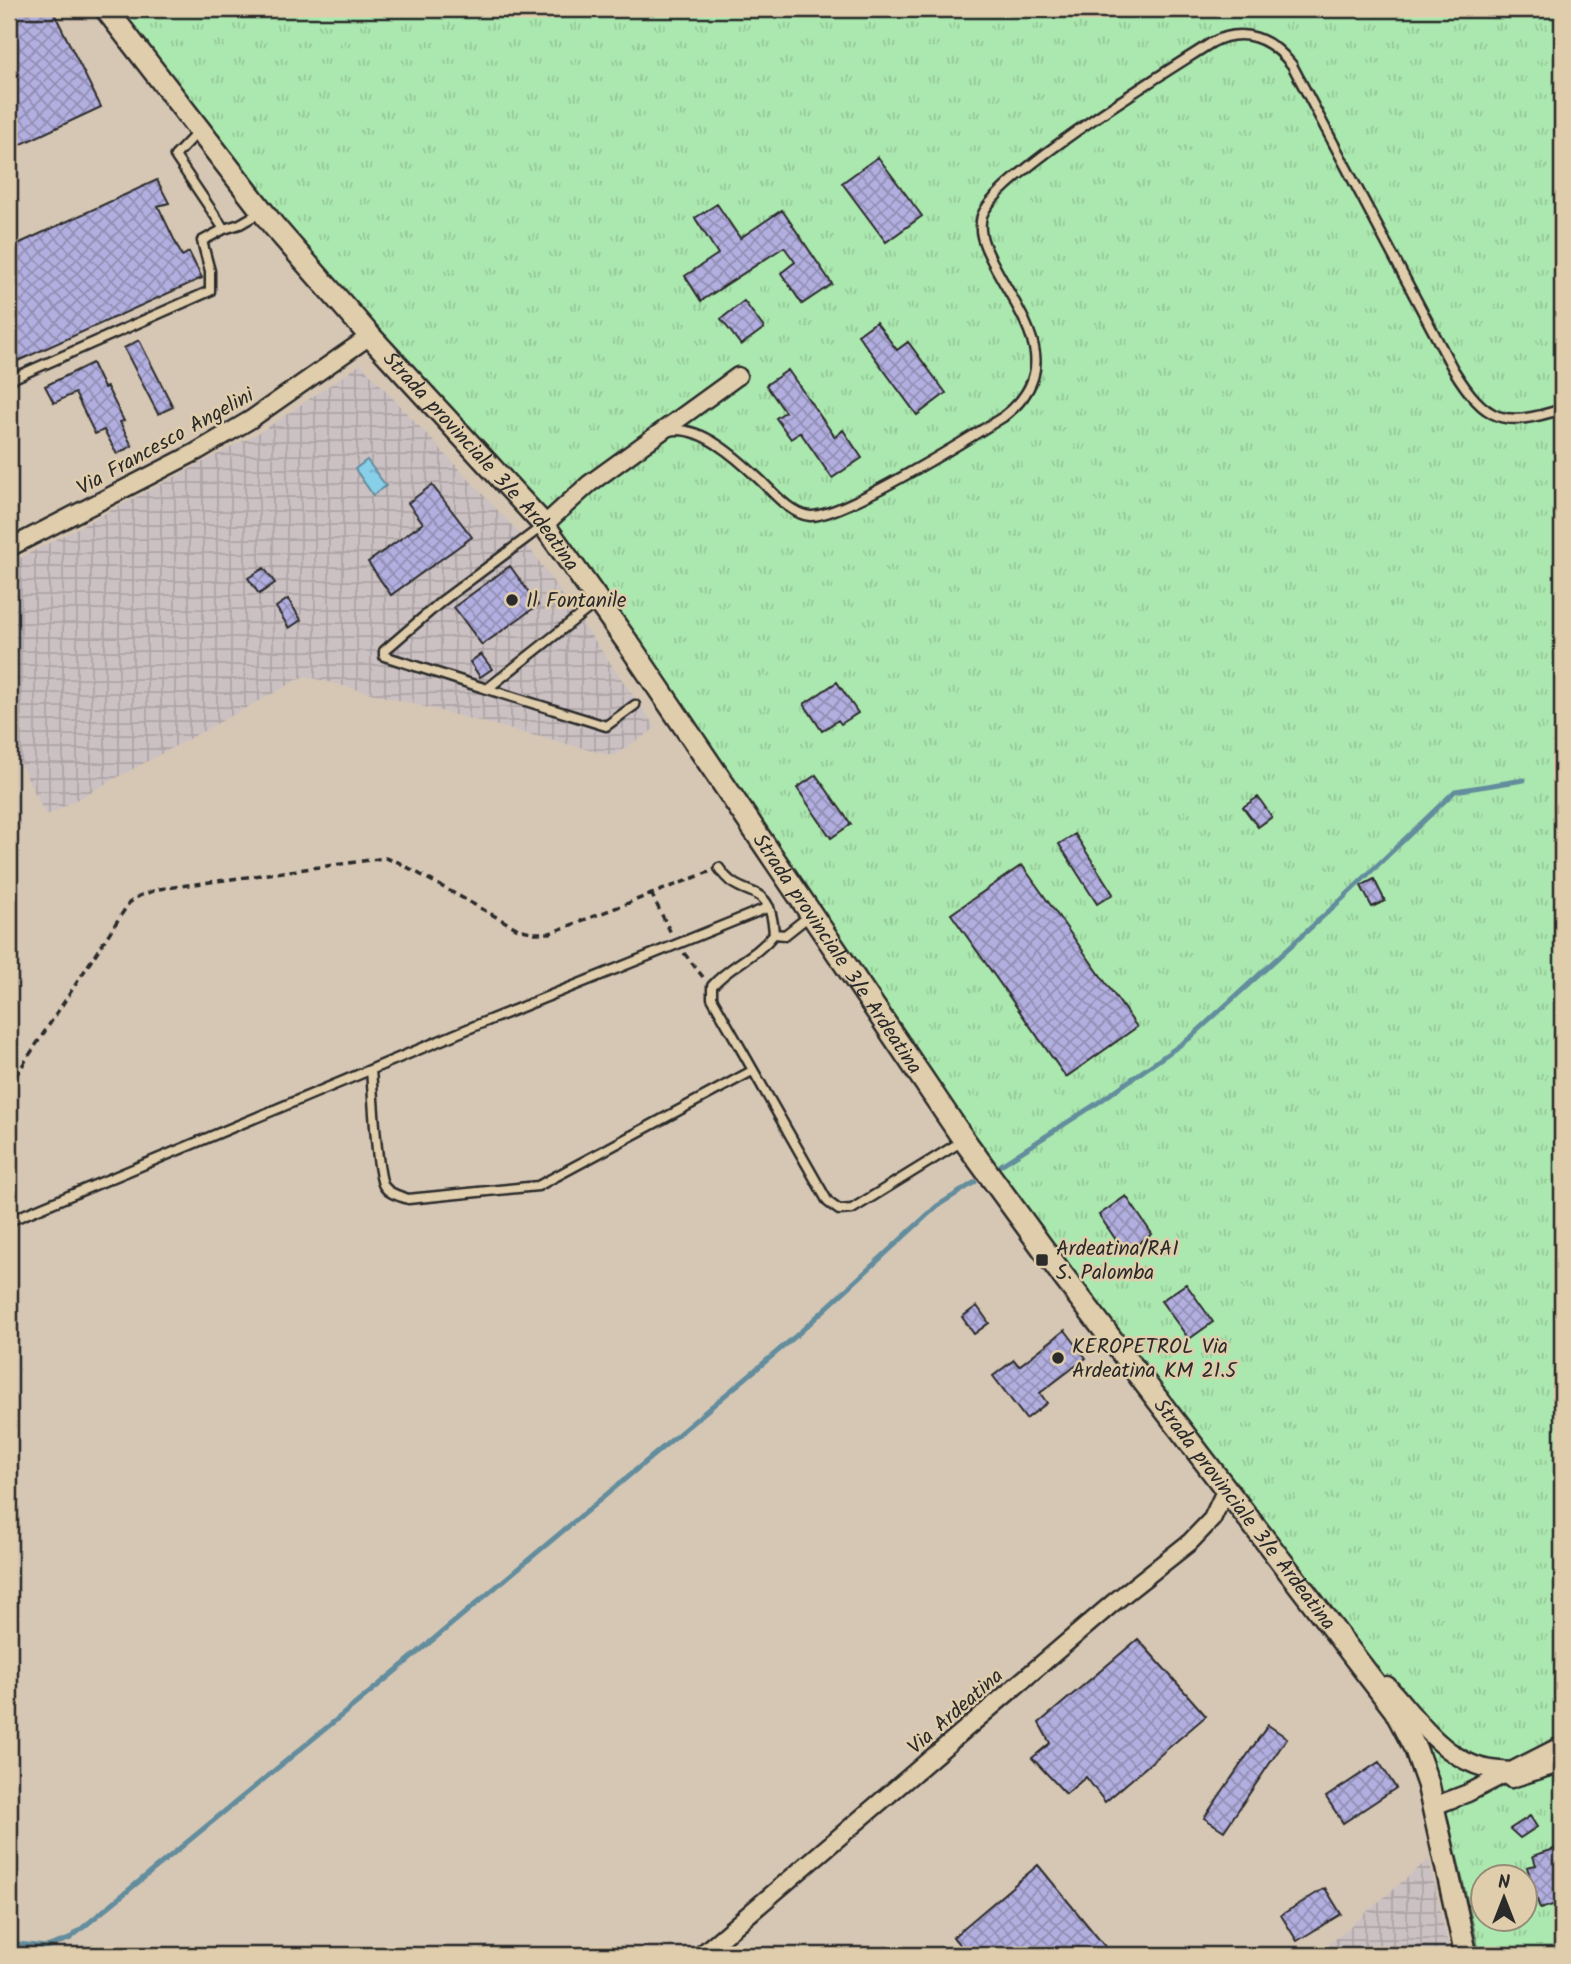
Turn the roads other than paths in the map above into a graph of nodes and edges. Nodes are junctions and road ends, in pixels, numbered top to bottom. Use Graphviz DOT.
graph roads {
  1 [pos="106,9"];
  2 [pos="200,130"];
  3 [pos="263,211"];
  4 [pos="224,229"];
  5 [pos="370,337"];
  6 [pos="738,376"];
  7 [pos="9,380"];
  8 [pos="1562,409"];
  9 [pos="660,433"];
  10 [pos="544,526"];
  11 [pos="9,548"];
  12 [pos="598,601"];
  13 [pos="487,689"];
  14 [pos="635,705"];
  15 [pos="719,868"];
  16 [pos="769,907"];
  17 [pos="812,914"];
  18 [pos="774,934"];
  19 [pos="371,1070"];
  20 [pos="752,1071"];
  21 [pos="964,1140"];
  22 [pos="9,1221"];
  23 [pos="1226,1489"];
  24 [pos="1326,1618"];
  25 [pos="1562,1745"];
  26 [pos="1562,1763"];
  27 [pos="1512,1771"];
  28 [pos="1484,1784"];
  29 [pos="1434,1806"];
  30 [pos="701,1955"];
  31 [pos="1466,1955"];
  1 -- 2 [label="main road, Strada provinciale 3/e Ardeatina"];
  2 -- 3 [label="main road, Strada provinciale 3/e Ardeatina"];
  2 -- 4 [label="lane"];
  3 -- 4 [label="lane"];
  3 -- 5 [label="main road, Strada provinciale 3/e Ardeatina"];
  4 -- 7 [label="lane"];
  5 -- 10 [label="main road, Strada provinciale 3/e Ardeatina"];
  5 -- 11 [label="street, Via Francesco Angelini"];
  6 -- 9 [label="street"];
  8 -- 9 [label="lane"];
  9 -- 10 [label="street"];
  10 -- 12 [label="main road, Strada provinciale 3/e Ardeatina"];
  10 -- 13 [label="lane"];
  12 -- 13 [label="lane"];
  12 -- 17 [label="main road, Strada provinciale 3/e Ardeatina"];
  13 -- 14 [label="lane"];
  15 -- 16 [label="lane"];
  16 -- 18 [label="lane"];
  16 -- 19 [label="lane"];
  17 -- 18 [label="lane"];
  17 -- 21 [label="main road, Strada provinciale 3/e Ardeatina"];
  18 -- 20 [label="lane"];
  19 -- 20 [label="lane"];
  19 -- 22 [label="lane"];
  20 -- 21 [label="lane"];
  21 -- 23 [label="main road, Strada provinciale 3/e Ardeatina"];
  23 -- 24 [label="main road, Strada provinciale 3/e Ardeatina"];
  23 -- 30 [label="street, Via Ardeatina"];
  24 -- 27 [label="street"];
  24 -- 29 [label="main road, Strada provinciale 3/e Ardeatina"];
  25 -- 27 [label="street"];
  26 -- 28 [label="street"];
  27 -- 28 [label="street"];
  28 -- 29 [label="street"];
  29 -- 31 [label="main road, Strada provinciale 3/e Ardeatina"];
}
